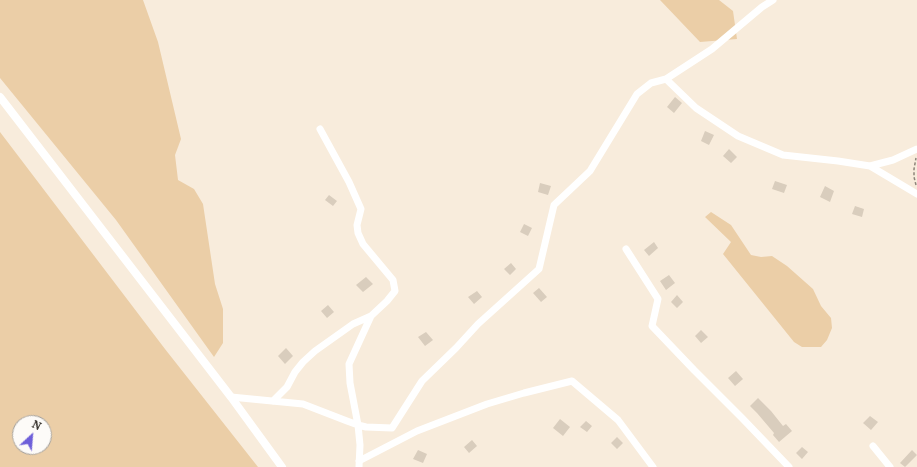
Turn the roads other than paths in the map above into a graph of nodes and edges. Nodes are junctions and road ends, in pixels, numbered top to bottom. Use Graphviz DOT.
graph roads {
  1 [pos="773,0"];
  2 [pos="666,78"];
  3 [pos="0,97"];
  4 [pos="320,129"];
  5 [pos="917,149"];
  6 [pos="870,166"];
  7 [pos="917,194"];
  8 [pos="626,249"];
  9 [pos="371,316"];
  10 [pos="231,398"];
  11 [pos="273,401"];
  12 [pos="358,425"];
  13 [pos="873,446"];
  14 [pos="359,464"];
  15 [pos="282,467"];
  16 [pos="653,467"];
  17 [pos="789,467"];
  18 [pos="890,467"];
  1 -- 2 [label="street"];
  2 -- 6 [label="street"];
  2 -- 12 [label="street"];
  3 -- 10 [label="street"];
  4 -- 9 [label="street"];
  5 -- 6 [label="street"];
  6 -- 7 [label="street"];
  8 -- 17 [label="street"];
  9 -- 11 [label="street"];
  9 -- 12 [label="street"];
  10 -- 11 [label="street"];
  10 -- 15 [label="street"];
  11 -- 12 [label="street"];
  12 -- 14 [label="street"];
  13 -- 18 [label="street"];
  14 -- 16 [label="street"];
}
